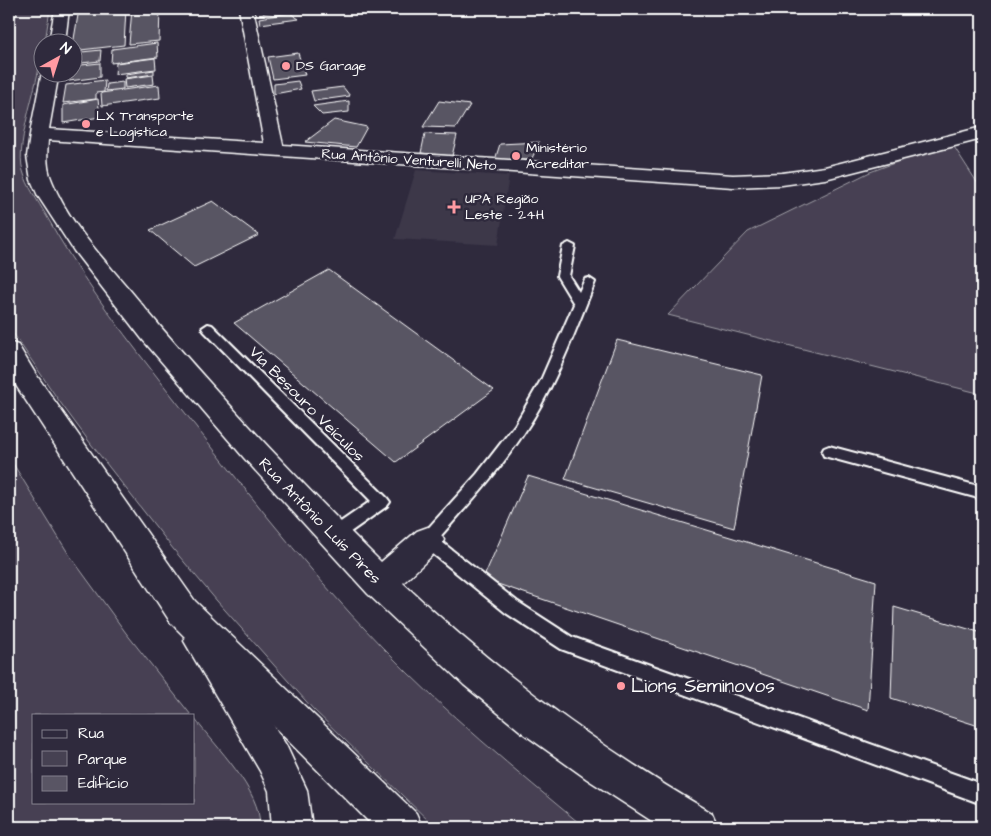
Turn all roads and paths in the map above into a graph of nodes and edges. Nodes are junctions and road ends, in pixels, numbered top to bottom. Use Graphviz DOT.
graph roads {
  1 [pos="62,9"];
  2 [pos="246,9"];
  3 [pos="59,32"];
  4 [pos="49,82"];
  5 [pos="982,133"];
  6 [pos="41,134"];
  7 [pos="275,150"];
  8 [pos="569,246"];
  9 [pos="589,282"];
  10 [pos="580,304"];
  11 [pos="208,328"];
  12 [pos="9,351"];
  13 [pos="829,452"];
  14 [pos="982,493"];
  15 [pos="334,535"];
  16 [pos="428,540"];
  17 [pos="380,584"];
  18 [pos="183,612"];
  19 [pos="982,794"];
  20 [pos="292,827"];
  21 [pos="402,827"];
  22 [pos="698,827"];
  1 -- 3 [label="main road"];
  2 -- 7 [label="main road"];
  4 -- 6 [label="main road, Rua Antônio Luís Pires"];
  5 -- 7 [label="main road, Rua Antônio Venturelli Neto"];
  6 -- 7 [label="main road, Rua Antônio Venturelli Neto"];
  6 -- 15 [label="main road, Rua Antônio Luís Pires"];
  8 -- 10 [label="lane"];
  9 -- 10 [label="lane"];
  10 -- 16 [label="lane"];
  11 -- 15 [label="lane, Via Besouro Veículos"];
  12 -- 18 [label="main road"];
  13 -- 14 [label="lane"];
  15 -- 17 [label="main road, Rua Antônio Luís Pires"];
  16 -- 17 [label="main road"];
  16 -- 19 [label="lane"];
  17 -- 22 [label="main road, Rua Antônio Luís Pires"];
  18 -- 20 [label="main road"];
  18 -- 21 [label="main road"];
}
